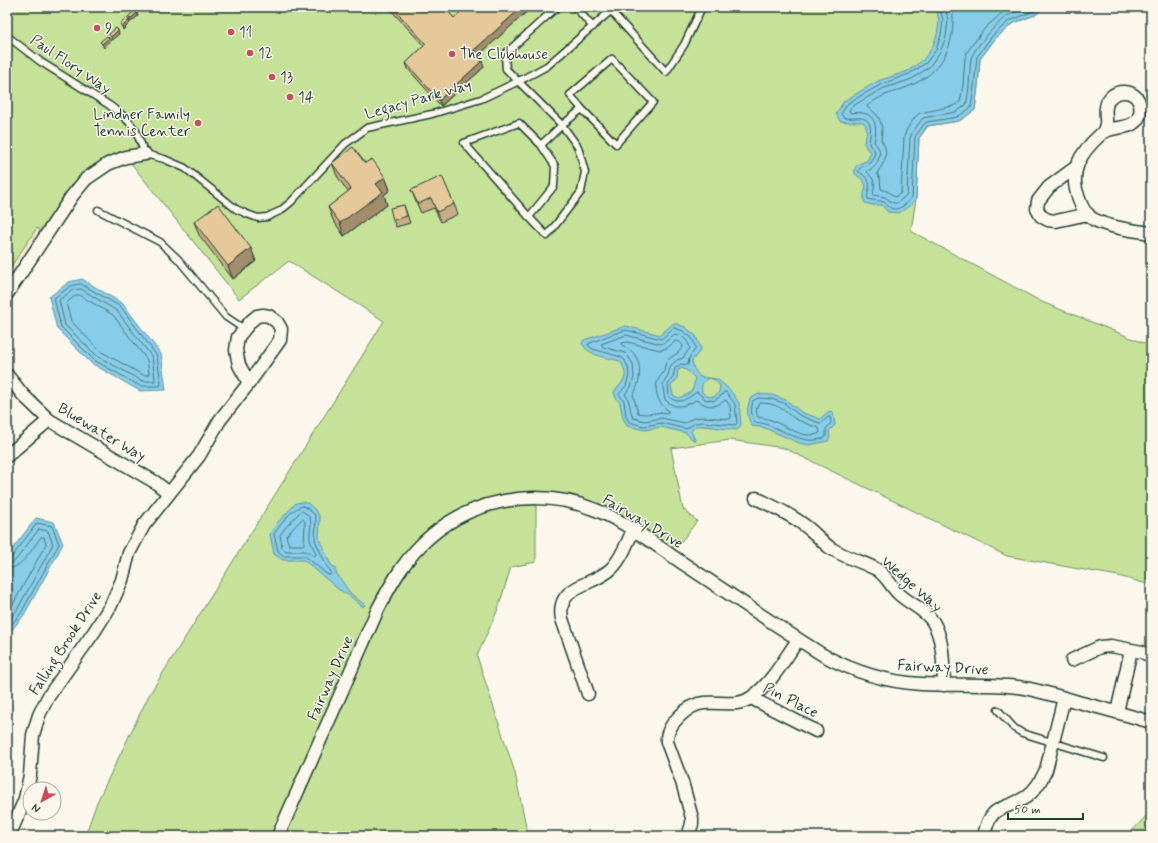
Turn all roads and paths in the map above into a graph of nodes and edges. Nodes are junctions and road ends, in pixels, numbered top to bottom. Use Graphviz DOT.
graph roads {
  1 [pos="557,7"];
  2 [pos="575,7"];
  3 [pos="702,7"];
  4 [pos="613,9"];
  5 [pos="593,27"];
  6 [pos="7,36"];
  7 [pos="518,81"];
  8 [pos="582,109"];
  9 [pos="562,125"];
  10 [pos="1104,131"];
  11 [pos="540,145"];
  12 [pos="145,154"];
  13 [pos="1076,167"];
  14 [pos="98,210"];
  15 [pos="1088,214"];
  16 [pos="529,216"];
  17 [pos="1151,233"];
  18 [pos="9,286"];
  19 [pos="244,329"];
  20 [pos="7,375"];
  21 [pos="249,383"];
  22 [pos="49,420"];
  23 [pos="7,456"];
  24 [pos="169,493"];
  25 [pos="756,498"];
  26 [pos="633,530"];
  27 [pos="798,640"];
  28 [pos="1132,650"];
  29 [pos="1151,656"];
  30 [pos="1072,660"];
  31 [pos="944,685"];
  32 [pos="588,694"];
  33 [pos="751,698"];
  34 [pos="1064,698"];
  35 [pos="998,710"];
  36 [pos="1117,712"];
  37 [pos="1151,722"];
  38 [pos="816,731"];
  39 [pos="1053,741"];
  40 [pos="1104,758"];
  41 [pos="9,836"];
  42 [pos="278,836"];
  43 [pos="688,836"];
  44 [pos="984,836"];
  1 -- 7 [label="lane"];
  2 -- 5 [label="lane"];
  3 -- 4 [label="lane"];
  4 -- 5 [label="lane, Legacy Park Way"];
  5 -- 7 [label="lane, Legacy Park Way"];
  6 -- 12 [label="lane, Paul Flory Way"];
  7 -- 9 [label="lane"];
  7 -- 12 [label="lane, Legacy Park Way"];
  8 -- 8 [label="lane"];
  8 -- 9 [label="lane"];
  9 -- 11 [label="lane"];
  9 -- 16 [label="lane"];
  10 -- 13 [label="street"];
  11 -- 16 [label="lane"];
  11 -- 16 [label="lane"];
  12 -- 18 [label="street, Legacy Park Way"];
  13 -- 15 [label="street"];
  13 -- 15 [label="street"];
  14 -- 19 [label="lane"];
  15 -- 17 [label="street"];
  19 -- 21 [label="street, Falling Brook Drive"];
  19 -- 21 [label="street, Falling Brook Drive"];
  20 -- 22 [label="street, Bluewater Way"];
  21 -- 24 [label="street, Falling Brook Drive"];
  22 -- 23 [label="street"];
  22 -- 24 [label="street, Bluewater Way"];
  24 -- 41 [label="street, Falling Brook Drive"];
  25 -- 31 [label="street, Wedge Way"];
  26 -- 27 [label="street, Fairway Drive"];
  26 -- 32 [label="street"];
  26 -- 42 [label="street, Fairway Drive"];
  27 -- 31 [label="street, Fairway Drive"];
  27 -- 33 [label="street"];
  28 -- 29 [label="street"];
  28 -- 30 [label="street"];
  28 -- 36 [label="street"];
  31 -- 34 [label="street, Fairway Drive"];
  33 -- 38 [label="street, Pin Place"];
  33 -- 43 [label="street"];
  34 -- 36 [label="street, Fairway Drive"];
  34 -- 39 [label="street"];
  35 -- 39 [label="lane"];
  36 -- 37 [label="street, Fairway Drive"];
  39 -- 40 [label="lane"];
  39 -- 44 [label="street"];
}
